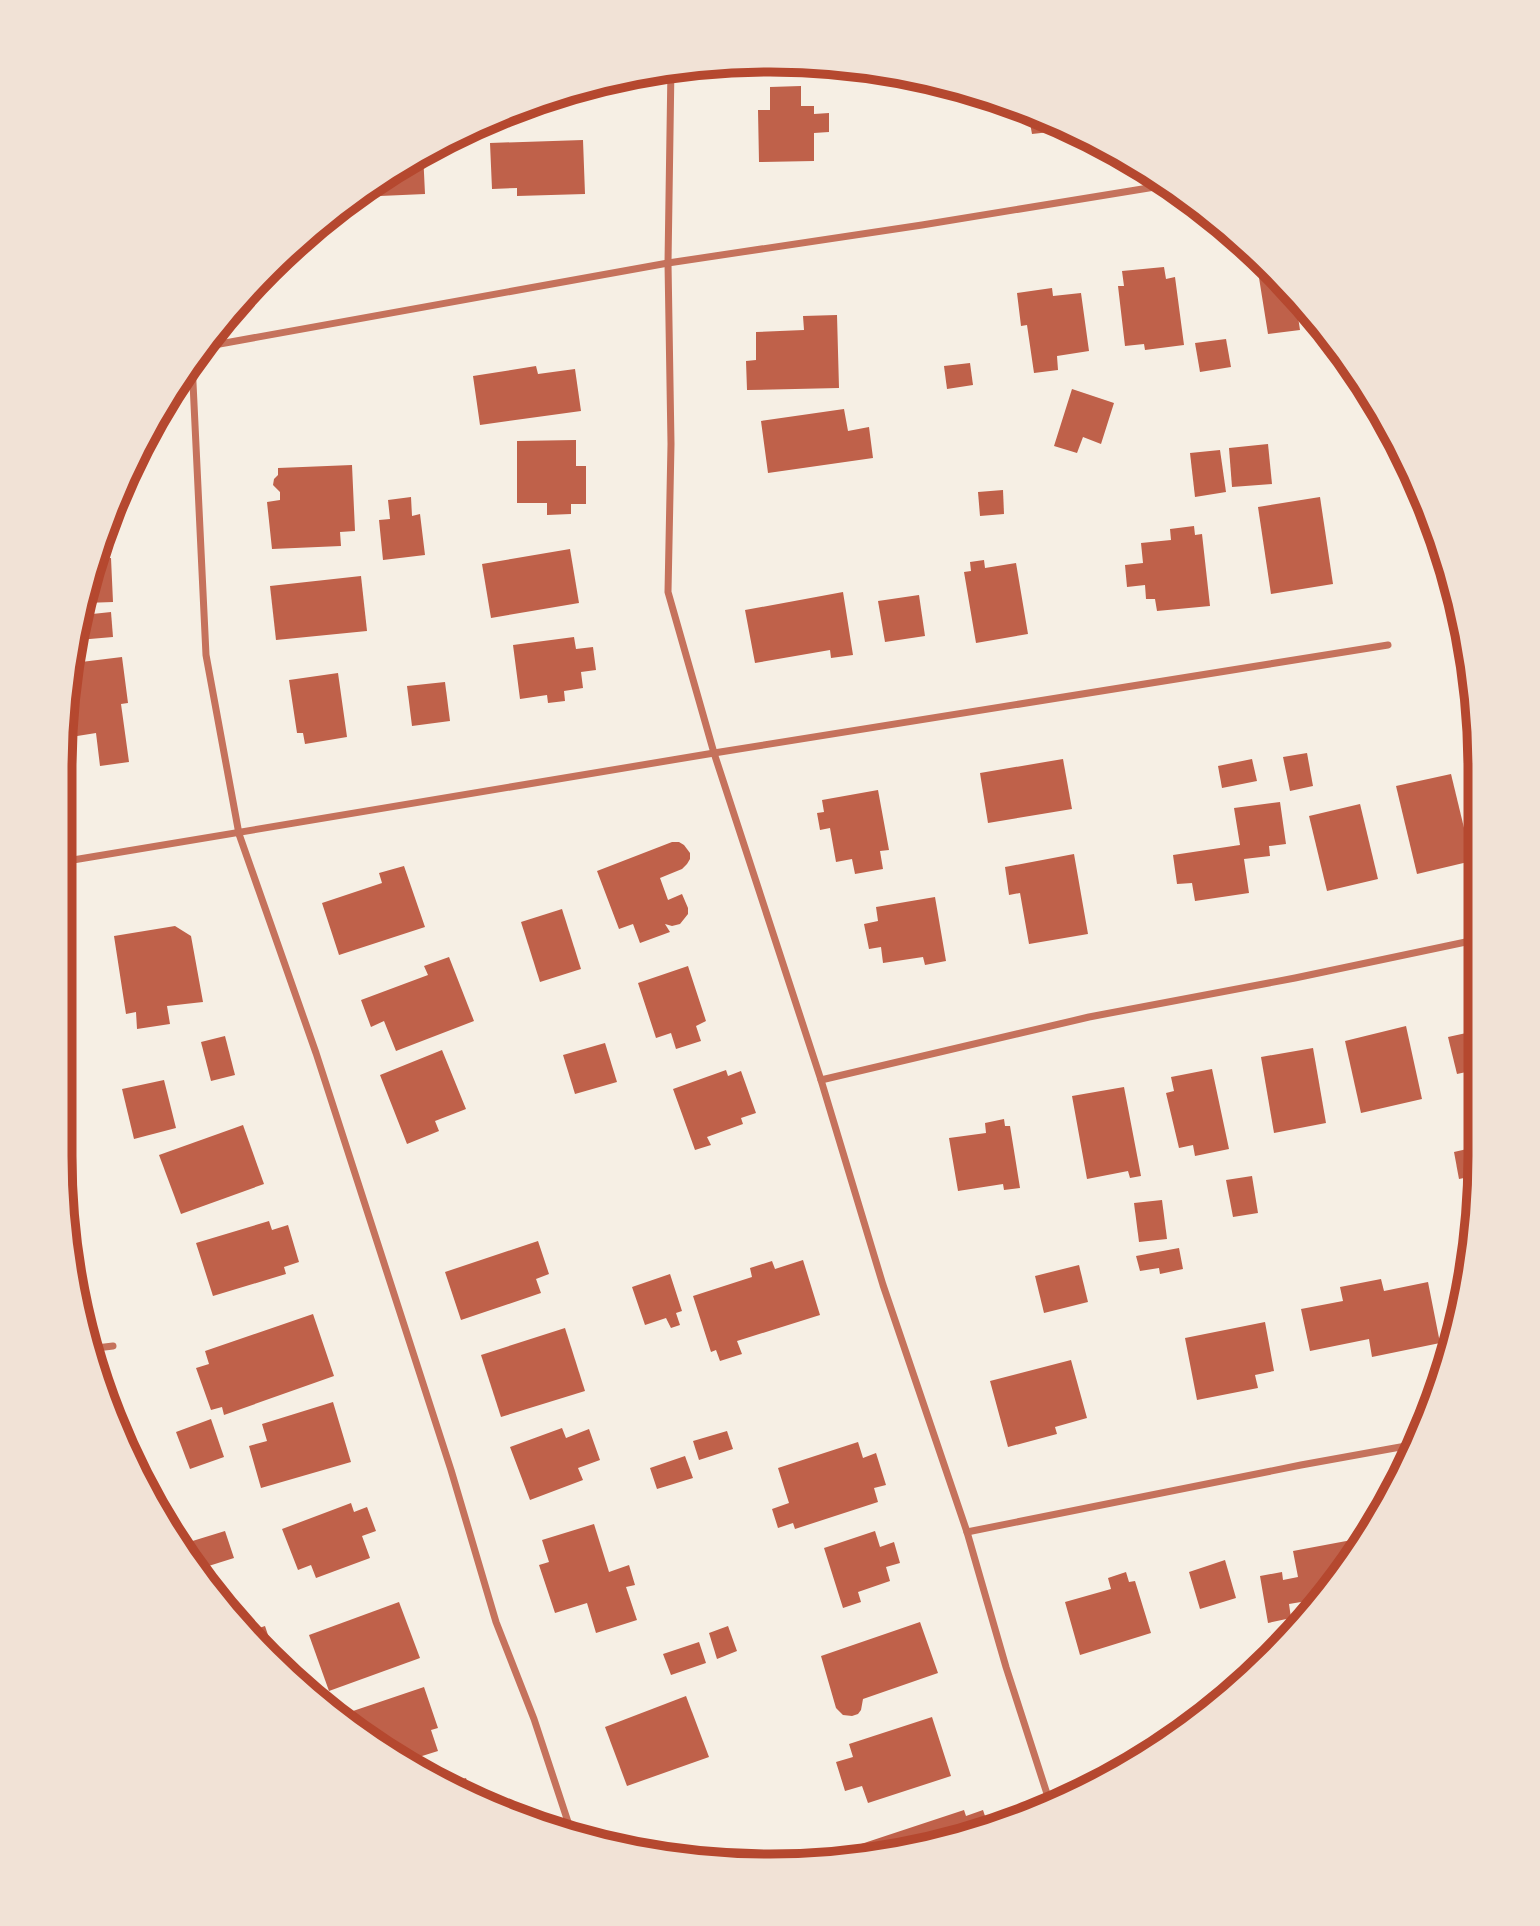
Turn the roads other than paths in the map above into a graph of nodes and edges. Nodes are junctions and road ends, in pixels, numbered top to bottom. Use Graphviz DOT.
graph roads {
  1 [pos="671,79"];
  2 [pos="1153,187"];
  3 [pos="668,263"];
  4 [pos="217,344"];
  5 [pos="193,377"];
  6 [pos="1388,645"];
  7 [pos="714,753"];
  8 [pos="239,834"];
  9 [pos="72,860"];
  10 [pos="1468,942"];
  11 [pos="821,1080"];
  12 [pos="113,1346"];
  13 [pos="99,1348"];
  14 [pos="1404,1446"];
  15 [pos="967,1532"];
  16 [pos="1048,1796"];
  17 [pos="569,1824"];
  1 -- 3 [label="street"];
  2 -- 3 [label="street"];
  3 -- 4 [label="street"];
  3 -- 7 [label="street"];
  5 -- 8 [label="street"];
  6 -- 7 [label="street"];
  7 -- 8 [label="street"];
  7 -- 11 [label="street"];
  8 -- 9 [label="street"];
  8 -- 17 [label="street"];
  10 -- 11 [label="street"];
  11 -- 15 [label="street"];
  12 -- 13 [label="street"];
  14 -- 15 [label="street"];
  15 -- 16 [label="street"];
}
